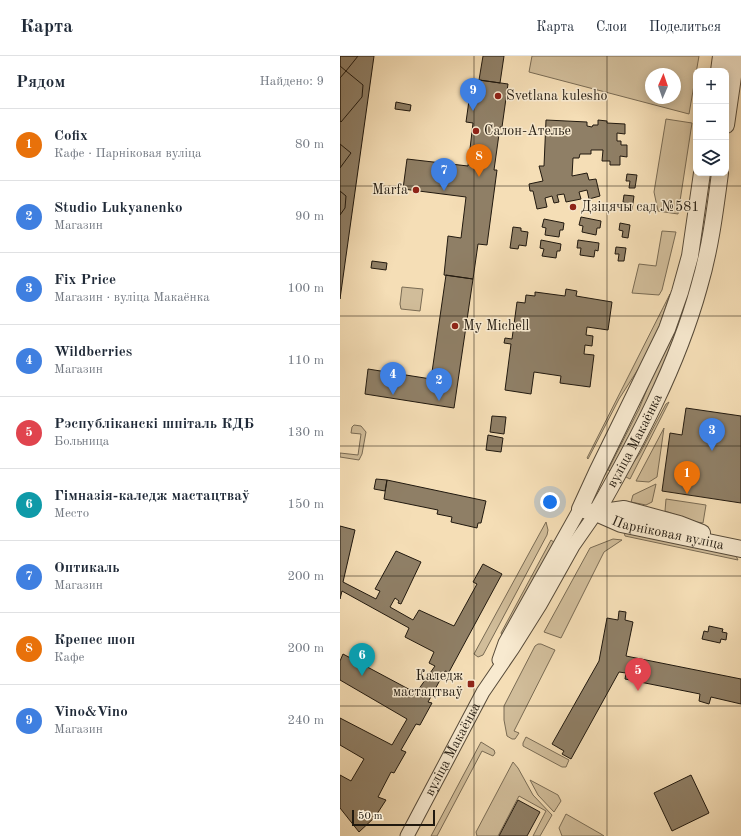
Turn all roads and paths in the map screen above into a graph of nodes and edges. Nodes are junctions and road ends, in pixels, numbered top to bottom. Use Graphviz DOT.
graph roads {
  1 [pos="722,56"];
  2 [pos="736,56"];
  3 [pos="720,68"];
  4 [pos="729,104"];
  5 [pos="702,176"];
  6 [pos="720,176"];
  7 [pos="694,225"];
  8 [pos="712,227"];
  9 [pos="580,509"];
  10 [pos="596,513"];
  11 [pos="741,548"];
  12 [pos="489,684"];
  13 [pos="406,836"];
  1 -- 3 [label="street"];
  2 -- 4 [label="street"];
  5 -- 7 [label="street, вуліца Макаёнка"];
  6 -- 8 [label="street, вуліца Макаёнка"];
  7 -- 8 [label="street"];
  7 -- 9 [label="street, вуліца Макаёнка"];
  8 -- 10 [label="street, вуліца Макаёнка"];
  9 -- 10 [label="street, Парніковая вуліца"];
  9 -- 12 [label="street, вуліца Макаёнка"];
  10 -- 11 [label="street, Парніковая вуліца"];
  10 -- 12 [label="street, вуліца Макаёнка"];
  12 -- 13 [label="street, вуліца Макаёнка"];
}
